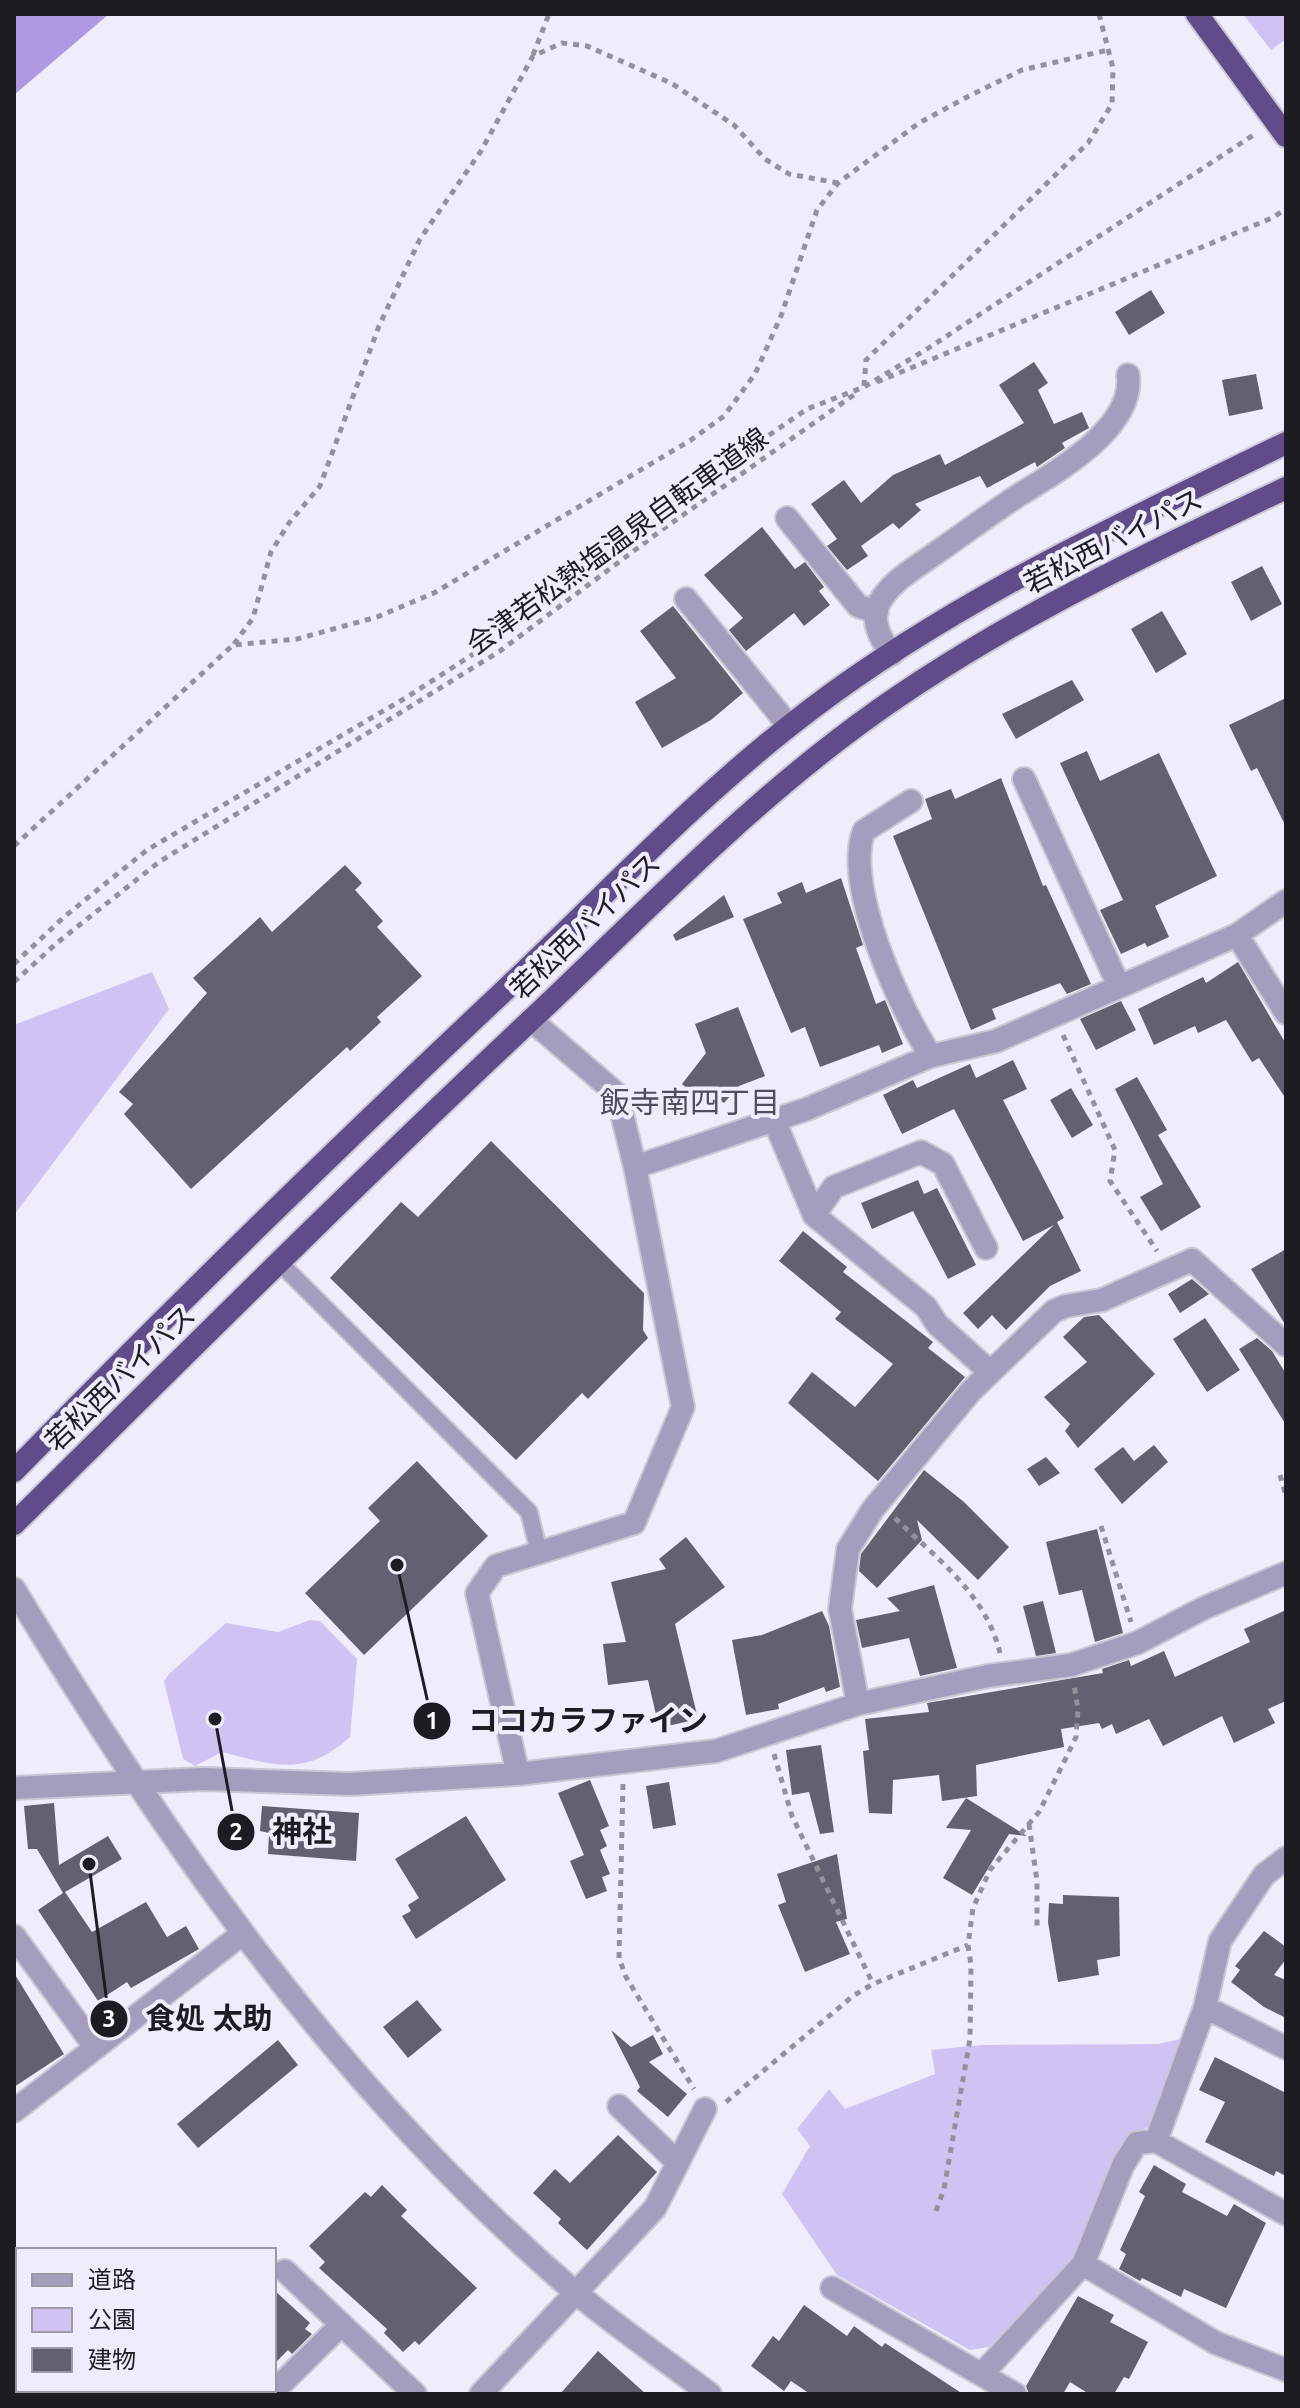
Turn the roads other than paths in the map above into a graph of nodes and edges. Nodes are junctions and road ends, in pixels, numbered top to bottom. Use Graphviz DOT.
graph roads {
  1 [pos="1197,14"];
  2 [pos="1283,128"];
  3 [pos="1128,375"];
  4 [pos="1286,443"];
  5 [pos="1286,488"];
  6 [pos="787,518"];
  7 [pos="686,599"];
  8 [pos="877,612"];
  9 [pos="892,654"];
  10 [pos="789,726"];
  11 [pos="1024,779"];
  12 [pos="911,801"];
  13 [pos="1286,901"];
  14 [pos="1237,935"];
  15 [pos="1119,986"];
  16 [pos="1286,1013"];
  17 [pos="531,1020"];
  18 [pos="931,1056"];
  19 [pos="774,1120"];
  20 [pos="635,1167"];
  21 [pos="814,1215"];
  22 [pos="986,1248"];
  23 [pos="280,1263"];
  24 [pos="1286,1345"];
  25 [pos="989,1371"];
  26 [pos="14,1471"];
  27 [pos="14,1524"];
  28 [pos="539,1552"];
  29 [pos="1286,1573"];
  30 [pos="14,1589"];
  31 [pos="858,1704"];
  32 [pos="518,1774"];
  33 [pos="135,1781"];
  34 [pos="14,1788"];
  35 [pos="1286,1858"];
  36 [pos="242,1934"];
  37 [pos="14,1936"];
  38 [pos="1205,2007"];
  39 [pos="95,2047"];
  40 [pos="1286,2048"];
  41 [pos="619,2106"];
  42 [pos="705,2109"];
  43 [pos="14,2111"];
  44 [pos="1156,2141"];
  45 [pos="678,2163"];
  46 [pos="1286,2214"];
  47 [pos="1083,2264"];
  48 [pos="285,2271"];
  49 [pos="832,2288"];
  50 [pos="576,2293"];
  51 [pos="341,2325"];
  52 [pos="1286,2370"];
  53 [pos="982,2374"];
  54 [pos="276,2389"];
  55 [pos="415,2394"];
  56 [pos="481,2394"];
  57 [pos="710,2394"];
  58 [pos="1015,2394"];
  1 -- 2 [label="highway"];
  3 -- 8 [label="street"];
  4 -- 9 [label="highway, 若松西バイパス"];
  5 -- 17 [label="highway, 若松西バイパス"];
  6 -- 8 [label="street"];
  7 -- 10 [label="street"];
  8 -- 9 [label="street"];
  9 -- 10 [label="highway, 若松西バイパス"];
  10 -- 26 [label="highway, 若松西バイパス"];
  11 -- 15 [label="street"];
  12 -- 18 [label="street"];
  13 -- 14 [label="street"];
  14 -- 15 [label="street"];
  14 -- 16 [label="street"];
  15 -- 18 [label="street"];
  17 -- 20 [label="street"];
  17 -- 23 [label="highway, 若松西バイパス"];
  18 -- 19 [label="street"];
  19 -- 20 [label="street"];
  19 -- 21 [label="street"];
  20 -- 28 [label="street"];
  21 -- 22 [label="street"];
  21 -- 25 [label="street"];
  23 -- 27 [label="highway, 若松西バイパス"];
  23 -- 28 [label="lane"];
  24 -- 25 [label="street"];
  25 -- 31 [label="street"];
  28 -- 32 [label="street"];
  29 -- 31 [label="street"];
  30 -- 33 [label="street"];
  31 -- 32 [label="street"];
  32 -- 33 [label="street"];
  33 -- 34 [label="street"];
  33 -- 36 [label="street"];
  35 -- 38 [label="street"];
  36 -- 39 [label="street"];
  36 -- 50 [label="street"];
  37 -- 39 [label="street"];
  38 -- 40 [label="street"];
  38 -- 44 [label="street"];
  39 -- 43 [label="street"];
  41 -- 45 [label="street"];
  42 -- 45 [label="street"];
  44 -- 46 [label="street"];
  44 -- 47 [label="street"];
  45 -- 50 [label="street"];
  47 -- 52 [label="street"];
  47 -- 53 [label="street"];
  48 -- 51 [label="street"];
  49 -- 53 [label="street"];
  50 -- 56 [label="street"];
  50 -- 57 [label="street"];
  51 -- 54 [label="street"];
  51 -- 55 [label="street"];
  53 -- 58 [label="street"];
}
